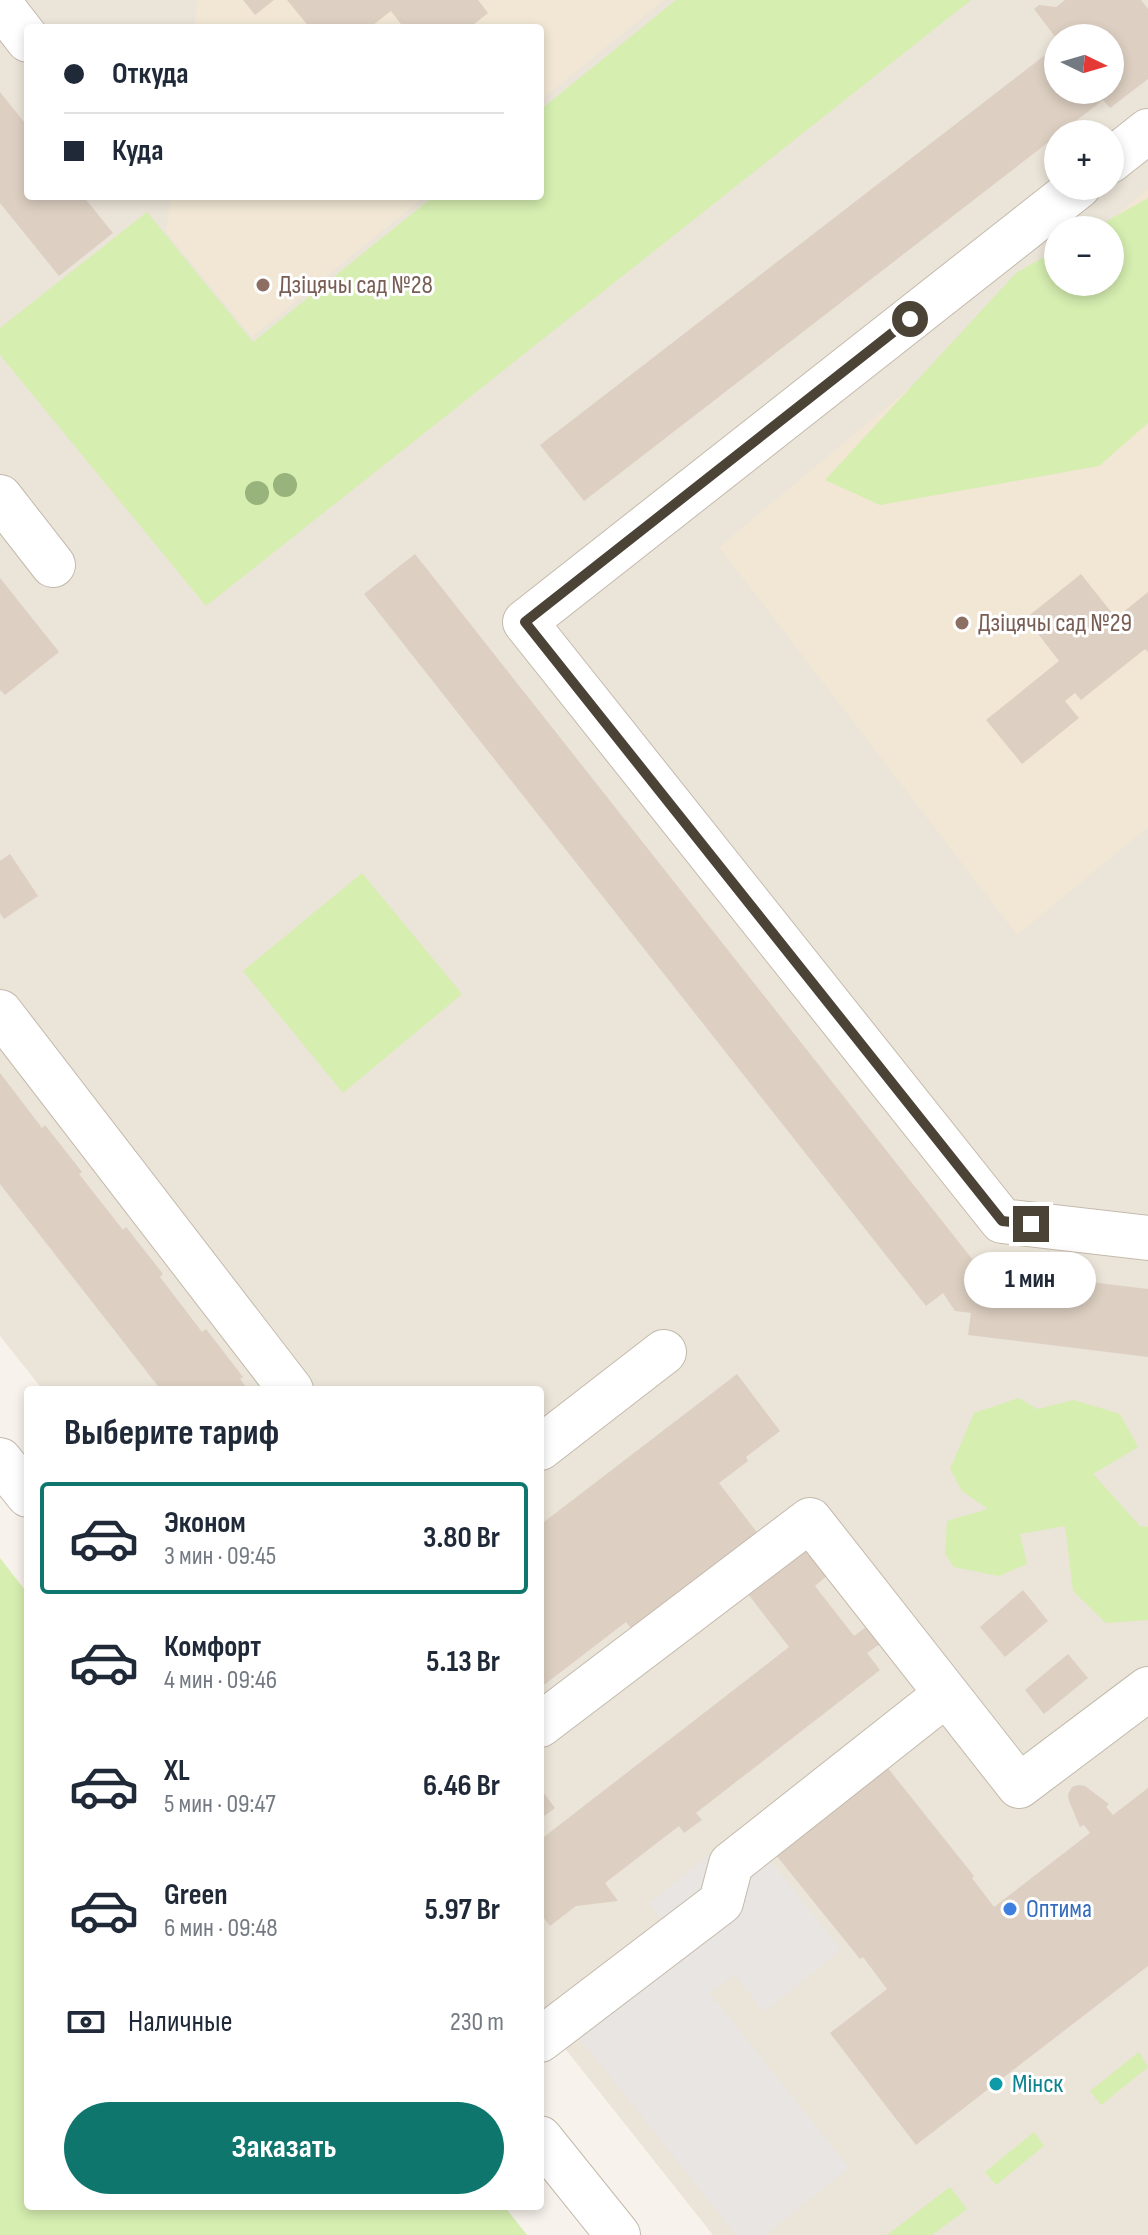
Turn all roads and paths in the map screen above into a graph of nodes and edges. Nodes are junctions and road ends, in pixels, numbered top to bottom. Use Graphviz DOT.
graph roads {
  1 [pos="0,4"];
  2 [pos="24,35"];
  3 [pos="1148,131"];
  4 [pos="1124,150"];
  5 [pos="1061,200"];
  6 [pos="0,497"];
  7 [pos="53,565"];
  8 [pos="0,1012"];
  9 [pos="1148,1238"];
  10 [pos="664,1352"];
  11 [pos="288,1386"];
  12 [pos="544,1445"];
  13 [pos="0,1460"];
  14 [pos="24,1490"];
  15 [pos="1148,1689"];
  16 [pos="945,1695"];
  17 [pos="544,1722"];
  18 [pos="544,2037"];
  19 [pos="544,2143"];
  20 [pos="618,2235"];
  1 -- 2 [label="street"];
  3 -- 4 [label="street"];
  5 -- 9 [label="street"];
  6 -- 7 [label="street"];
  8 -- 11 [label="street"];
  10 -- 12 [label="street"];
  13 -- 14 [label="street"];
  15 -- 16 [label="street"];
  16 -- 17 [label="street"];
  16 -- 18 [label="street"];
  19 -- 20 [label="street"];
}
